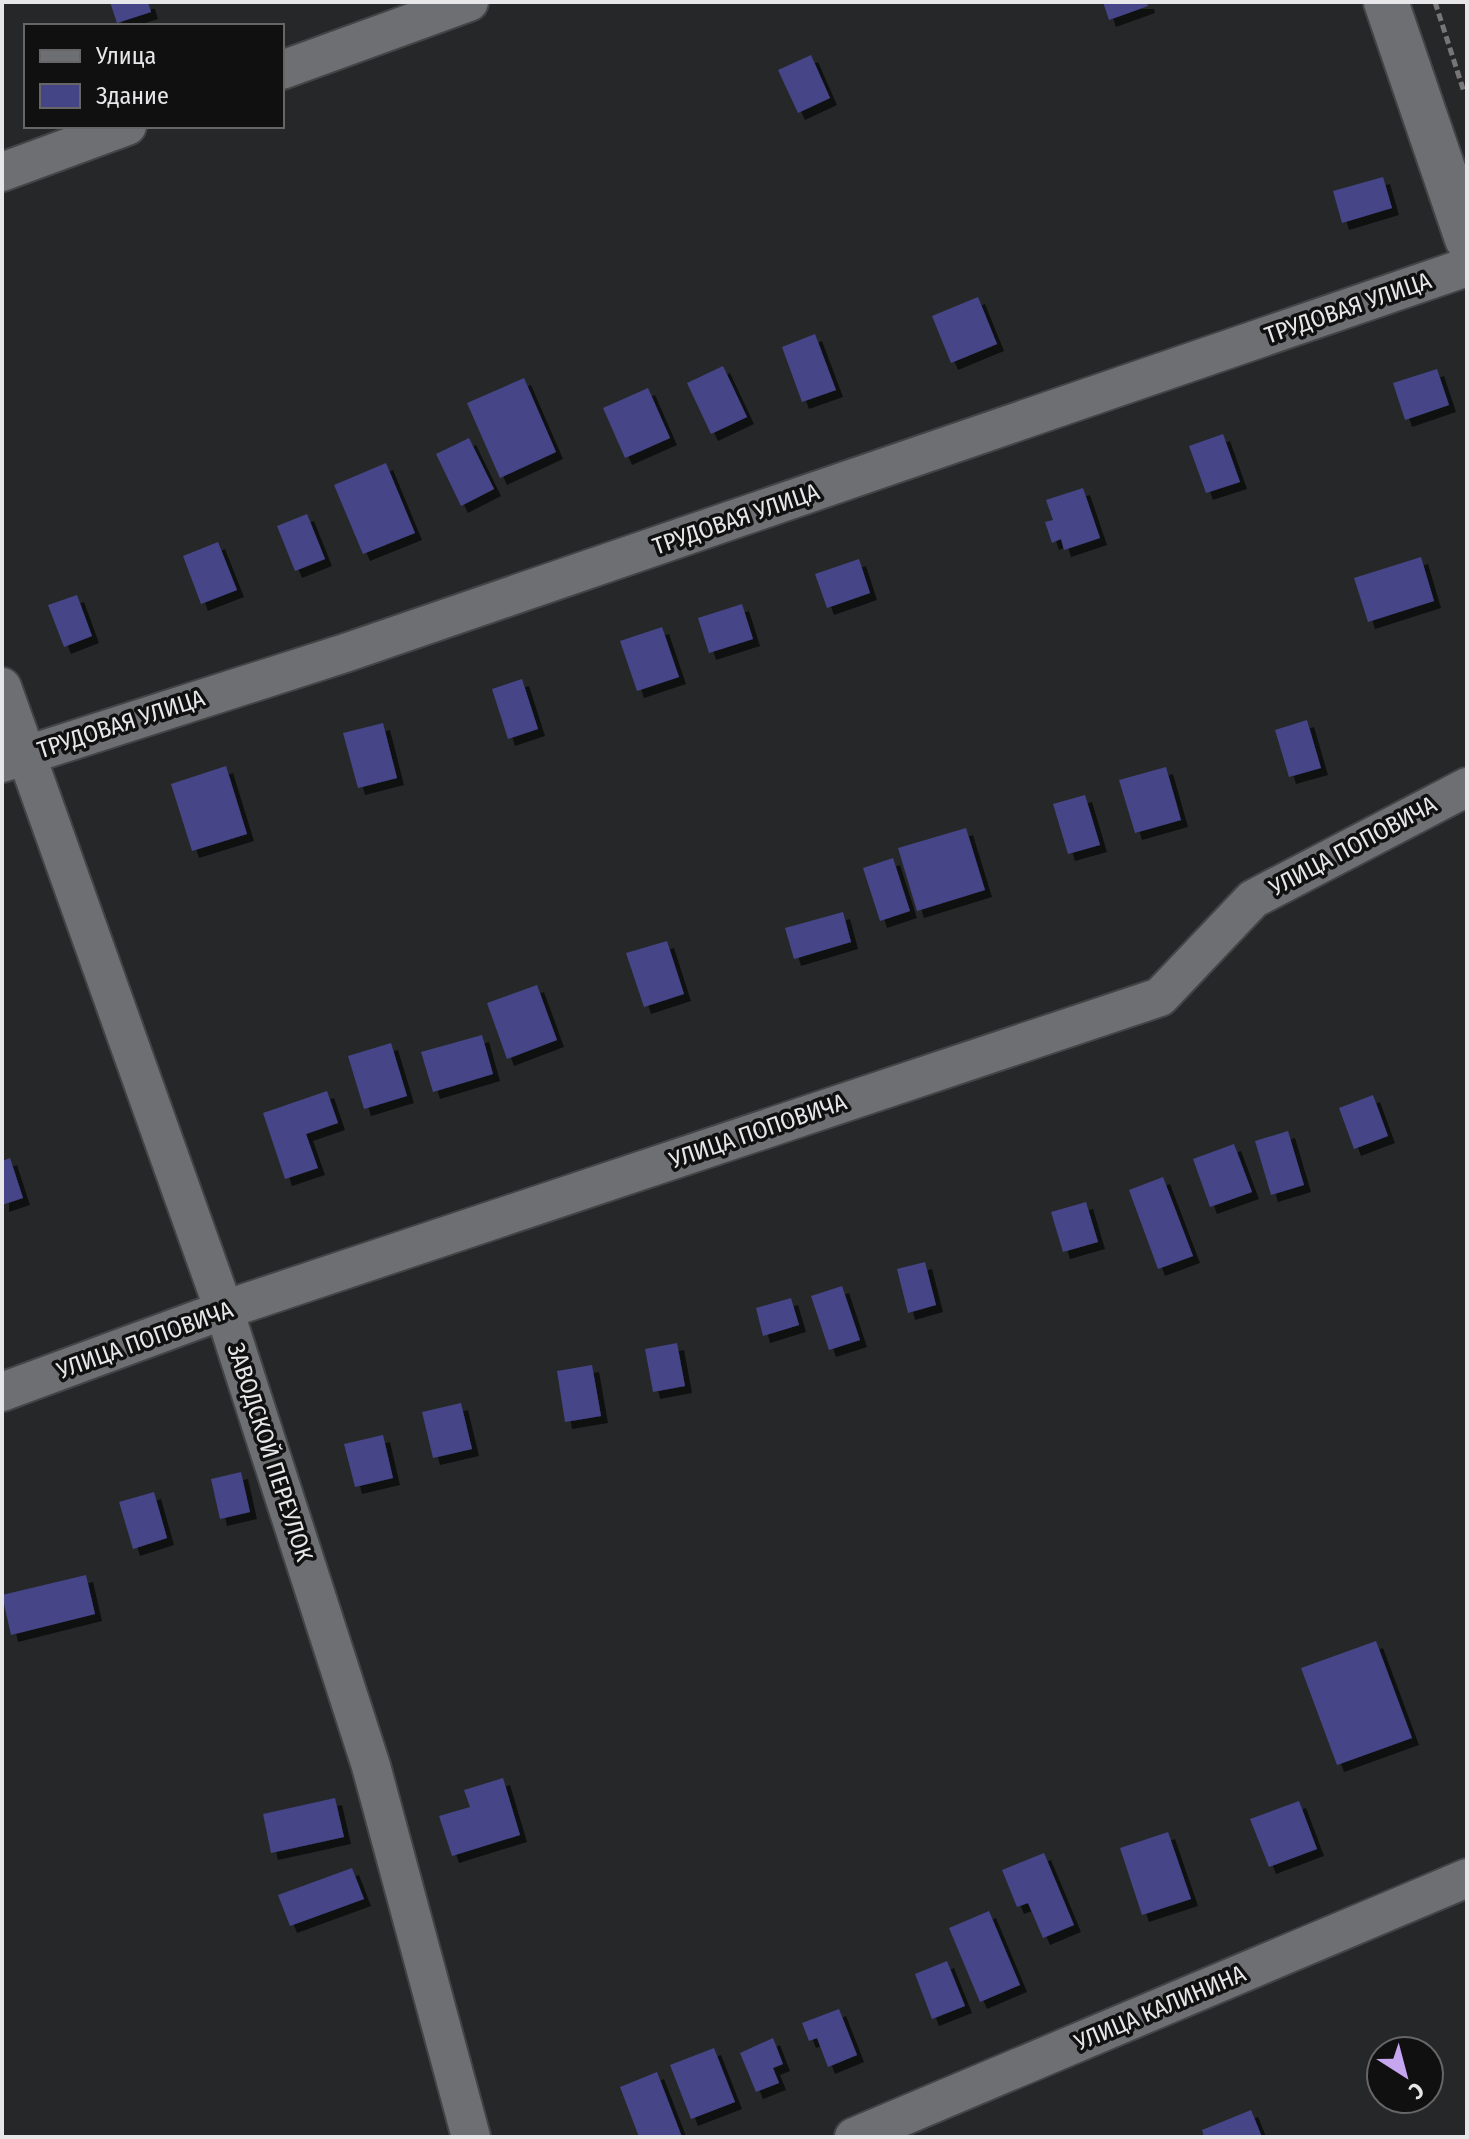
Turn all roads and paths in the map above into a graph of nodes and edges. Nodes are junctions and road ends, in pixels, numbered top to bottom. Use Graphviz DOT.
graph roads {
  1 [pos="469,2"];
  2 [pos="1386,2"];
  3 [pos="1435,2"];
  4 [pos="284,69"];
  5 [pos="1467,100"];
  6 [pos="122,128"];
  7 [pos="2,172"];
  8 [pos="1467,239"];
  9 [pos="1467,267"];
  10 [pos="2,687"];
  11 [pos="14,758"];
  12 [pos="1467,787"];
  13 [pos="224,1310"];
  14 [pos="2,1392"];
  15 [pos="1467,1878"];
  16 [pos="471,2137"];
  17 [pos="854,2137"];
  1 -- 4 [label="street"];
  2 -- 8 [label="street"];
  3 -- 5 [label="path"];
  6 -- 7 [label="street"];
  9 -- 11 [label="street, ТРУДОВАЯ УЛИЦА"];
  10 -- 11 [label="street, ЗАВОДСКОЙ ПЕРЕУЛОК"];
  11 -- 13 [label="street, ЗАВОДСКОЙ ПЕРЕУЛОК"];
  12 -- 13 [label="street, УЛИЦА ПОПОВИЧА"];
  13 -- 14 [label="street, УЛИЦА ПОПОВИЧА"];
  13 -- 16 [label="street, ЗАВОДСКОЙ ПЕРЕУЛОК"];
  15 -- 17 [label="street, УЛИЦА КАЛИНИНА"];
}
